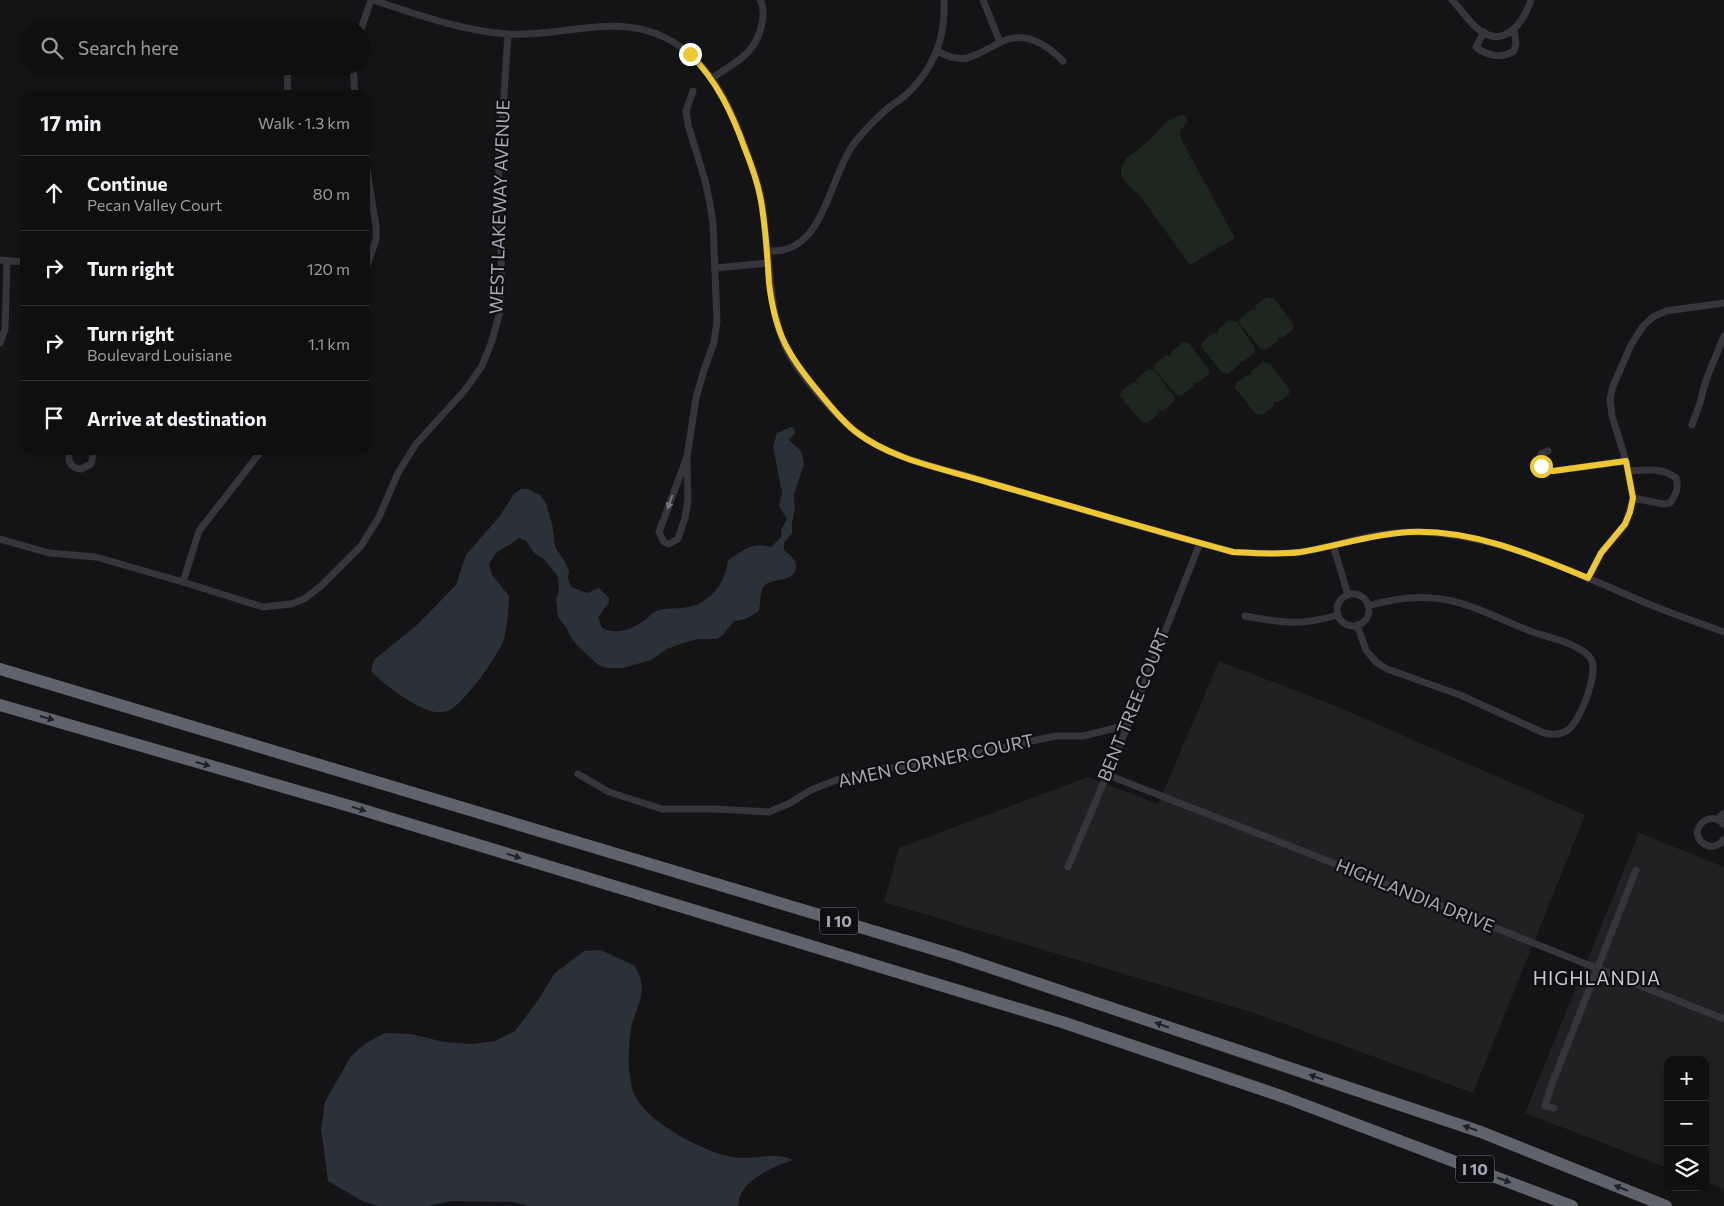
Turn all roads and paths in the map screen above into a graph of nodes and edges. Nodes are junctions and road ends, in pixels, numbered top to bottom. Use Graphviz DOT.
graph roads {
  1 [pos="372,0"];
  2 [pos="760,0"];
  3 [pos="944,0"];
  4 [pos="983,0"];
  5 [pos="1452,0"];
  6 [pos="1531,0"];
  7 [pos="364,20"];
  8 [pos="1514,28"];
  9 [pos="1484,32"];
  10 [pos="508,34"];
  11 [pos="1000,42"];
  12 [pos="937,51"];
  13 [pos="1063,61"];
  14 [pos="287,75"];
  15 [pos="354,75"];
  16 [pos="712,78"];
  17 [pos="288,90"];
  18 [pos="355,90"];
  19 [pos="693,91"];
  20 [pos="370,189"];
  21 [pos="767,251"];
  22 [pos="370,257"];
  23 [pos="4,261"];
  24 [pos="20,262"];
  25 [pos="768,263"];
  26 [pos="715,268"];
  27 [pos="1724,303"];
  28 [pos="1724,336"];
  29 [pos="0,343"];
  30 [pos="1692,425"];
  31 [pos="1548,451"];
  32 [pos="68,455"];
  33 [pos="93,455"];
  34 [pos="258,455"];
  35 [pos="687,457"];
  36 [pos="1626,461"];
  37 [pos="1628,471"];
  38 [pos="1633,498"];
  39 [pos="0,538"];
  40 [pos="1200,543"];
  41 [pos="1333,545"];
  42 [pos="1588,578"];
  43 [pos="183,582"];
  44 [pos="1348,595"];
  45 [pos="1368,606"];
  46 [pos="1338,615"];
  47 [pos="1245,616"];
  48 [pos="1357,625"];
  49 [pos="1724,632"];
  50 [pos="0,669"];
  51 [pos="0,705"];
  52 [pos="1128,725"];
  53 [pos="578,774"];
  54 [pos="1105,774"];
  55 [pos="1724,813"];
  56 [pos="1718,819"];
  57 [pos="1724,825"];
  58 [pos="1724,840"];
  59 [pos="1068,867"];
  60 [pos="1636,870"];
  61 [pos="1597,969"];
  62 [pos="1724,1019"];
  63 [pos="1554,1108"];
  64 [pos="1663,1205"];
  65 [pos="1572,1206"];
  66 [pos="1677,1206"];
  1 -- 7 [label="street"];
  1 -- 10 [label="street"];
  2 -- 16 [label="street"];
  3 -- 12 [label="street"];
  4 -- 11 [label="street"];
  5 -- 9 [label="street"];
  6 -- 8 [label="street"];
  8 -- 9 [label="street"];
  8 -- 9 [label="street"];
  10 -- 16 [label="street"];
  10 -- 43 [label="street, WEST LAKEWAY AVENUE"];
  11 -- 12 [label="street"];
  11 -- 13 [label="street"];
  12 -- 21 [label="street"];
  14 -- 17 [label="street"];
  15 -- 18 [label="street"];
  16 -- 21 [label="street"];
  19 -- 26 [label="street"];
  20 -- 22 [label="street"];
  21 -- 25 [label="street"];
  23 -- 24 [label="street"];
  23 -- 29 [label="street"];
  25 -- 26 [label="street"];
  25 -- 40 [label="street"];
  26 -- 35 [label="street"];
  27 -- 36 [label="street"];
  28 -- 30 [label="street"];
  31 -- 36 [label="street"];
  32 -- 33 [label="street"];
  34 -- 43 [label="street"];
  35 -- 35 [label="street, one-way"];
  36 -- 37 [label="street"];
  37 -- 38 [label="street"];
  37 -- 38 [label="street"];
  38 -- 42 [label="street"];
  39 -- 43 [label="street"];
  40 -- 41 [label="street"];
  40 -- 52 [label="street, BENT TREE COURT"];
  41 -- 42 [label="street"];
  41 -- 44 [label="street"];
  42 -- 49 [label="street"];
  44 -- 45 [label="street"];
  44 -- 46 [label="street"];
  45 -- 48 [label="street"];
  45 -- 48 [label="street"];
  46 -- 47 [label="street"];
  46 -- 48 [label="street"];
  64 -- 50 [label="highway, I 10, one-way"];
  51 -- 65 [label="highway, I 10, one-way"];
  52 -- 53 [label="street, AMEN CORNER COURT"];
  52 -- 54 [label="street, BENT TREE COURT"];
  54 -- 59 [label="street, BENT TREE COURT"];
  54 -- 61 [label="street, HIGHLANDIA DRIVE"];
  55 -- 56 [label="street"];
  56 -- 57 [label="street"];
  56 -- 58 [label="street"];
  60 -- 61 [label="street"];
  61 -- 62 [label="street, HIGHLANDIA DRIVE"];
  61 -- 63 [label="street"];
  64 -- 66 [label="highway"];
}
